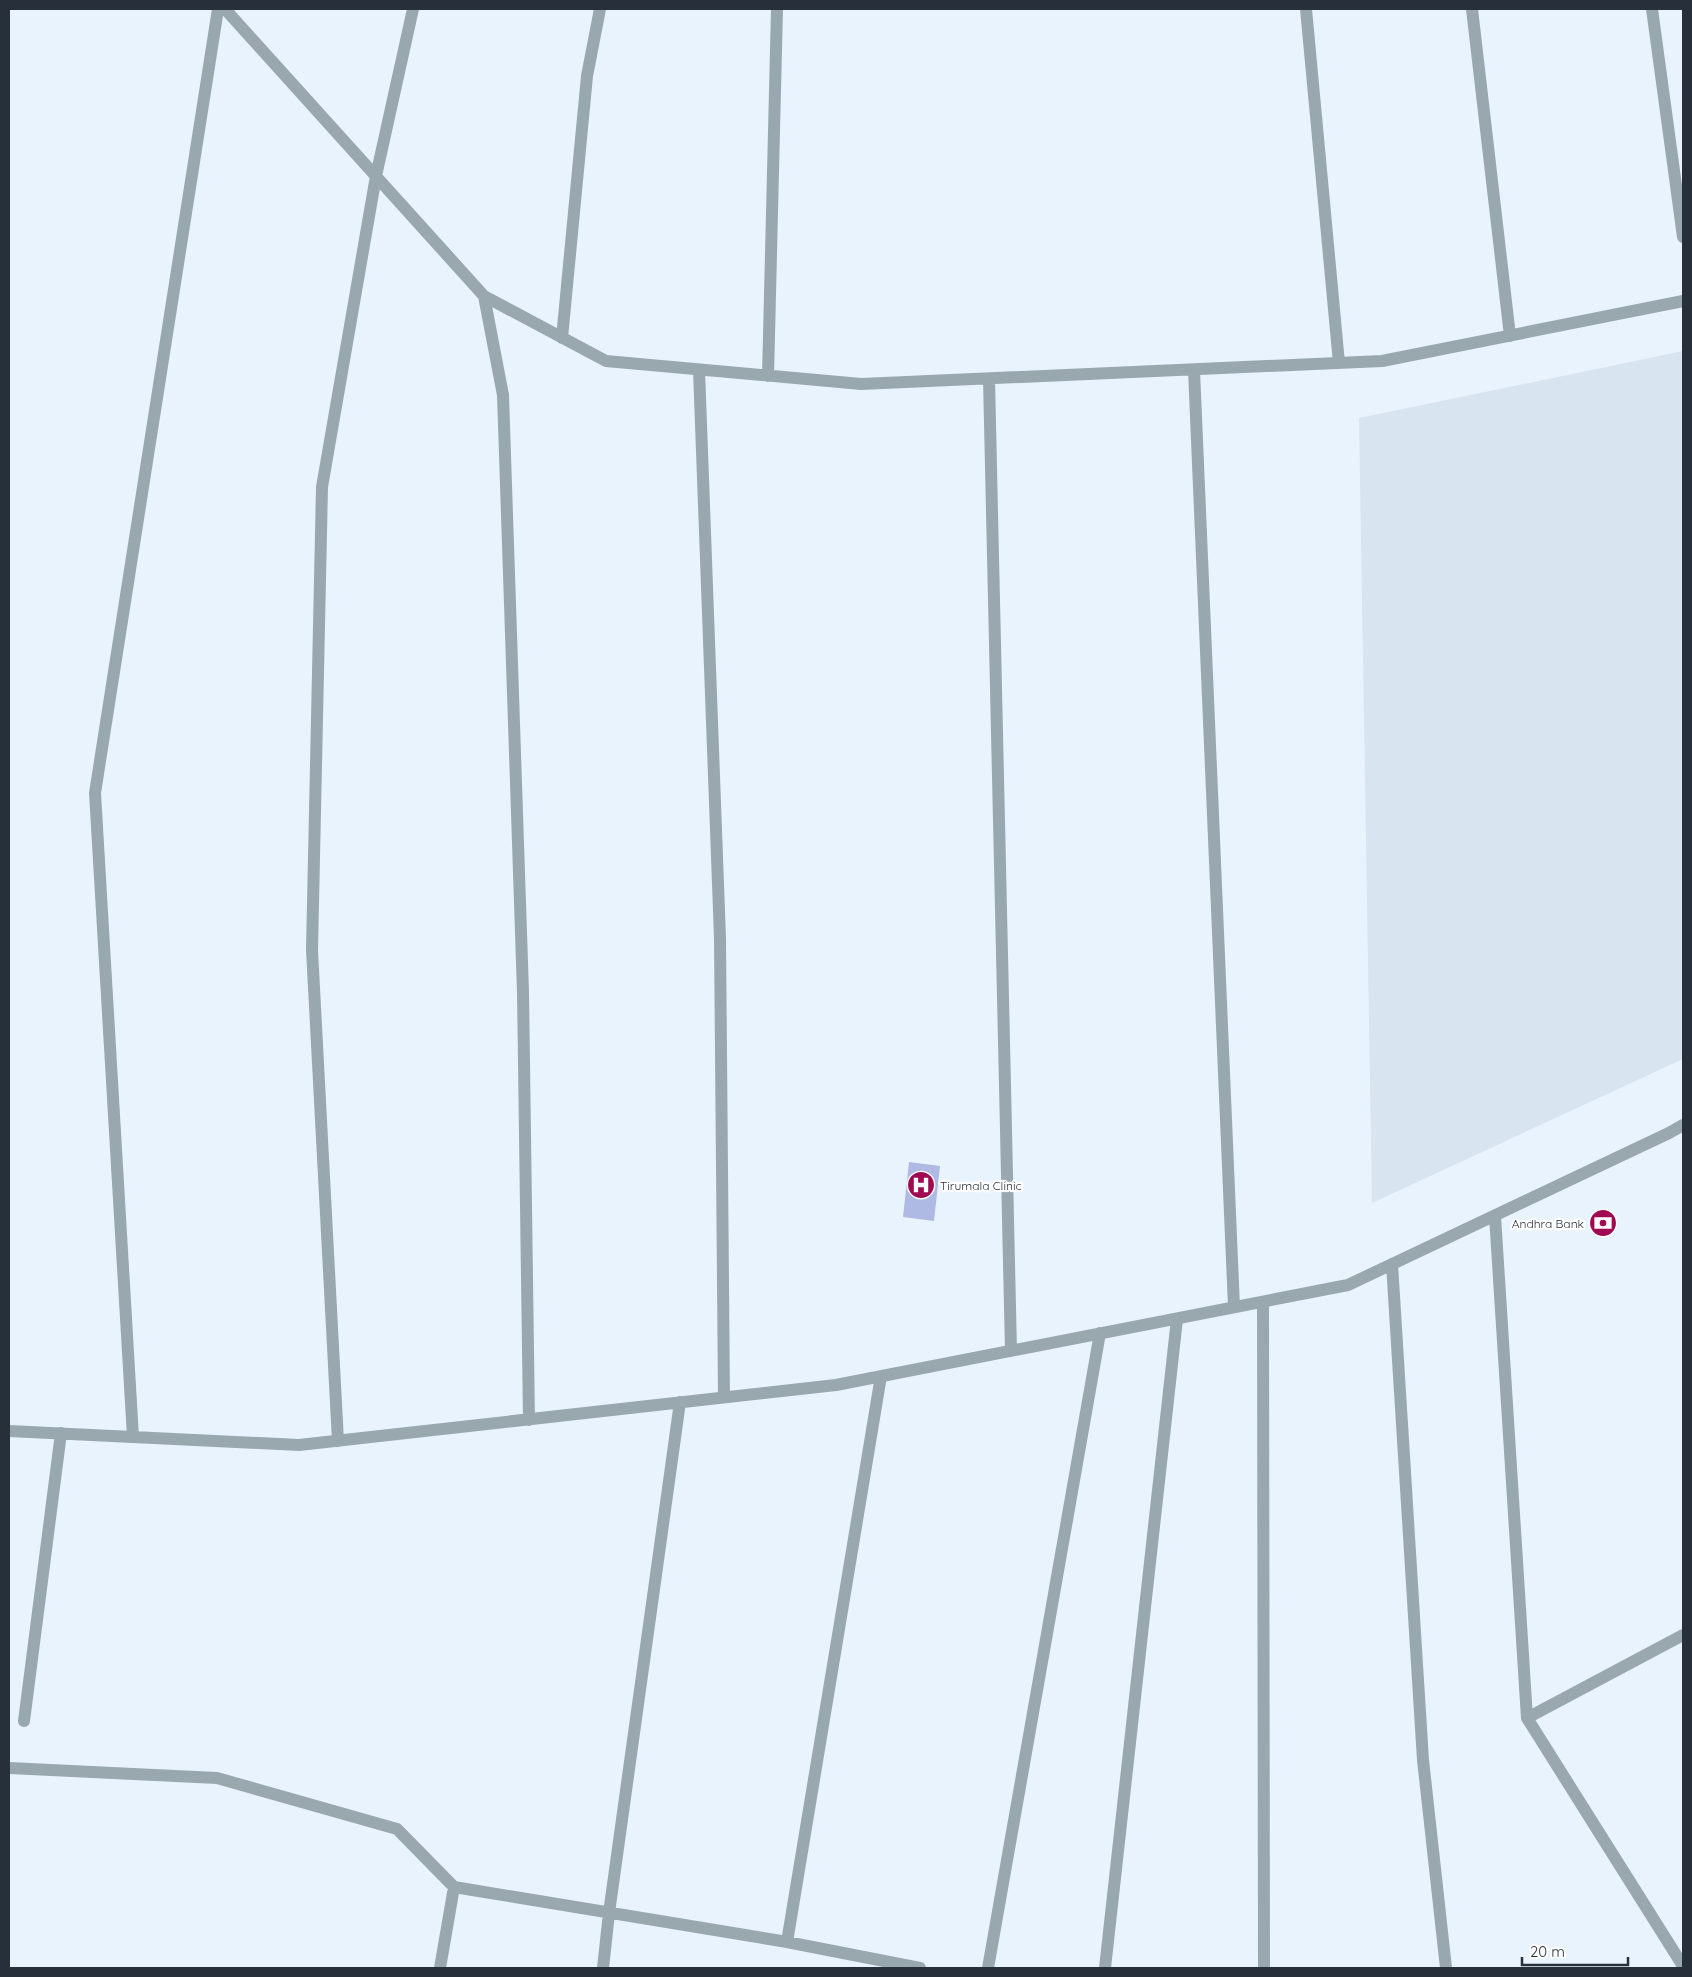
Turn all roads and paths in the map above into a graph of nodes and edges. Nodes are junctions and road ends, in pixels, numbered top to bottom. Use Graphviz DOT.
graph roads {
  1 [pos="218,9"];
  2 [pos="225,9"];
  3 [pos="413,9"];
  4 [pos="600,9"];
  5 [pos="777,9"];
  6 [pos="1306,9"];
  7 [pos="1472,9"];
  8 [pos="1652,9"];
  9 [pos="376,176"];
  10 [pos="1683,237"];
  11 [pos="484,296"];
  12 [pos="1683,302"];
  13 [pos="1510,336"];
  14 [pos="562,338"];
  15 [pos="1339,363"];
  16 [pos="699,370"];
  17 [pos="1194,370"];
  18 [pos="768,376"];
  19 [pos="989,379"];
  20 [pos="1683,1125"];
  21 [pos="1495,1216"];
  22 [pos="1392,1264"];
  23 [pos="1263,1302"];
  24 [pos="1234,1307"];
  25 [pos="1177,1319"];
  26 [pos="1100,1333"];
  27 [pos="1011,1351"];
  28 [pos="881,1376"];
  29 [pos="724,1398"];
  30 [pos="680,1402"];
  31 [pos="529,1420"];
  32 [pos="9,1431"];
  33 [pos="61,1433"];
  34 [pos="133,1437"];
  35 [pos="338,1441"];
  36 [pos="1683,1635"];
  37 [pos="1526,1718"];
  38 [pos="24,1721"];
  39 [pos="9,1768"];
  40 [pos="454,1887"];
  41 [pos="609,1913"];
  42 [pos="787,1942"];
  43 [pos="1683,1966"];
  44 [pos="440,1968"];
  45 [pos="603,1968"];
  46 [pos="920,1968"];
  47 [pos="988,1968"];
  48 [pos="1105,1968"];
  49 [pos="1264,1968"];
  50 [pos="1446,1968"];
  1 -- 34 [label="street"];
  2 -- 9 [label="street"];
  3 -- 9 [label="street"];
  4 -- 14 [label="street"];
  5 -- 18 [label="street"];
  6 -- 15 [label="street"];
  7 -- 13 [label="street"];
  8 -- 10 [label="street"];
  9 -- 11 [label="street"];
  9 -- 35 [label="street"];
  11 -- 14 [label="street"];
  11 -- 31 [label="street"];
  12 -- 13 [label="street"];
  13 -- 15 [label="street"];
  14 -- 16 [label="street"];
  15 -- 17 [label="street"];
  16 -- 18 [label="street"];
  16 -- 29 [label="street"];
  17 -- 19 [label="street"];
  17 -- 24 [label="street"];
  18 -- 19 [label="street"];
  19 -- 27 [label="street"];
  20 -- 21 [label="street"];
  21 -- 22 [label="street"];
  21 -- 37 [label="street"];
  22 -- 23 [label="street"];
  22 -- 50 [label="street"];
  23 -- 24 [label="street"];
  23 -- 49 [label="street"];
  24 -- 25 [label="street"];
  25 -- 26 [label="street"];
  25 -- 48 [label="street"];
  26 -- 27 [label="street"];
  26 -- 47 [label="street"];
  27 -- 28 [label="street"];
  28 -- 29 [label="street"];
  28 -- 42 [label="street"];
  29 -- 30 [label="street"];
  30 -- 31 [label="street"];
  30 -- 41 [label="street"];
  31 -- 35 [label="street"];
  32 -- 33 [label="street"];
  33 -- 34 [label="street"];
  33 -- 38 [label="street"];
  34 -- 35 [label="street"];
  36 -- 37 [label="street"];
  37 -- 43 [label="street"];
  39 -- 40 [label="street"];
  40 -- 41 [label="street"];
  40 -- 44 [label="street"];
  41 -- 42 [label="street"];
  41 -- 45 [label="street"];
  42 -- 46 [label="street"];
}
